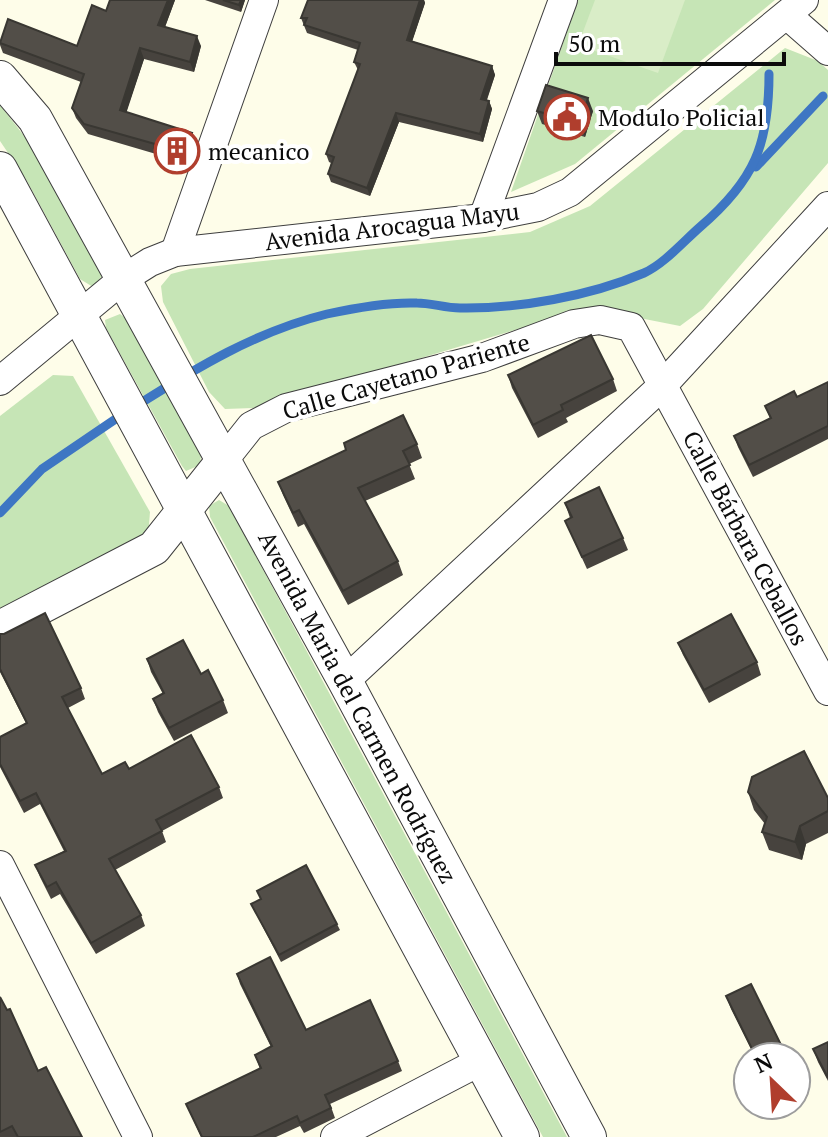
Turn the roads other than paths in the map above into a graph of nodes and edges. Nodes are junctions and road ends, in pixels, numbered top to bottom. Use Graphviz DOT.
graph roads {
  1 [pos="264,0"];
  2 [pos="563,0"];
  3 [pos="796,8"];
  4 [pos="828,51"];
  5 [pos="0,78"];
  6 [pos="0,169"];
  7 [pos="828,206"];
  8 [pos="483,218"];
  9 [pos="175,252"];
  10 [pos="123,279"];
  11 [pos="81,317"];
  12 [pos="0,381"];
  13 [pos="663,385"];
  14 [pos="224,460"];
  15 [pos="183,511"];
  16 [pos="0,628"];
  17 [pos="345,681"];
  18 [pos="828,691"];
  19 [pos="0,865"];
  20 [pos="481,1061"];
  21 [pos="138,1137"];
  22 [pos="335,1137"];
  23 [pos="522,1137"];
  24 [pos="589,1137"];
  1 -- 9 [label="street"];
  2 -- 8 [label="street"];
  3 -- 4 [label="street"];
  3 -- 8 [label="street, Avenida Arocagua Mayu"];
  5 -- 10 [label="street, Avenida Maria del Carmen Rodríguez"];
  6 -- 11 [label="street"];
  7 -- 13 [label="street"];
  8 -- 9 [label="street, Avenida Arocagua Mayu"];
  9 -- 10 [label="street, Avenida Arocagua Mayu"];
  10 -- 11 [label="street, Avenida Arocagua Mayu"];
  10 -- 14 [label="street, Avenida Maria del Carmen Rodríguez"];
  11 -- 12 [label="street, Avenida Arocagua Mayu"];
  11 -- 15 [label="street"];
  13 -- 14 [label="street, Calle Cayetano Pariente"];
  13 -- 17 [label="street"];
  13 -- 18 [label="street, Calle Bárbara Ceballos"];
  14 -- 15 [label="street, Calle Cayetano Pariente"];
  14 -- 17 [label="street, Avenida Maria del Carmen Rodríguez"];
  15 -- 16 [label="street, Calle Cayetano Pariente"];
  15 -- 20 [label="street"];
  17 -- 24 [label="street, Avenida Maria del Carmen Rodríguez"];
  19 -- 21 [label="street"];
  20 -- 22 [label="street"];
  20 -- 23 [label="street"];
}
